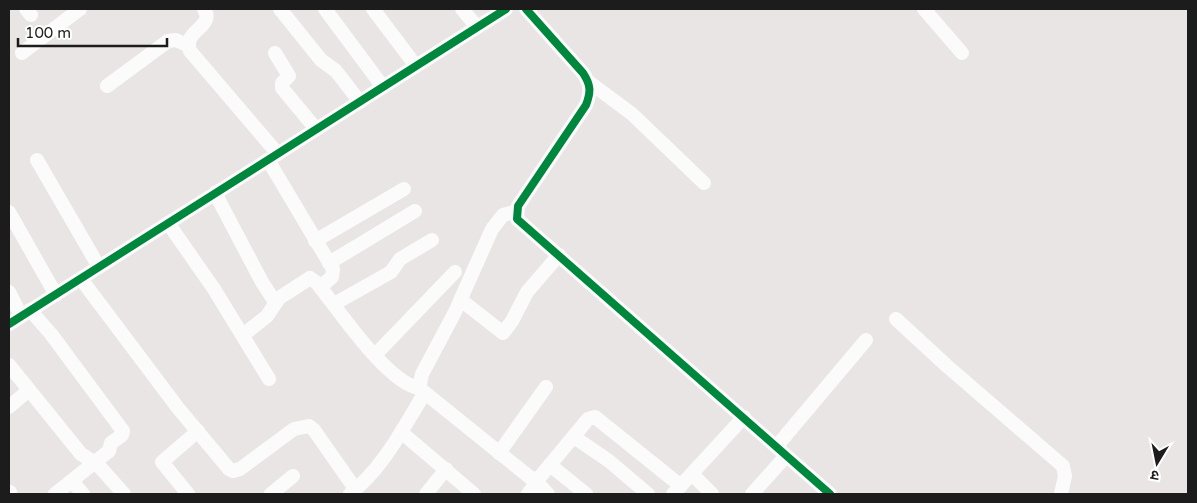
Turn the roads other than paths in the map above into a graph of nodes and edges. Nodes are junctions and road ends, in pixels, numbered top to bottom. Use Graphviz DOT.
graph roads {
  1 [pos="80,9"];
  2 [pos="204,9"];
  3 [pos="280,9"];
  4 [pos="325,9"];
  5 [pos="373,9"];
  6 [pos="462,9"];
  7 [pos="506,9"];
  8 [pos="526,9"];
  9 [pos="924,9"];
  10 [pos="477,27"];
  11 [pos="189,46"];
  12 [pos="22,53"];
  13 [pos="275,53"];
  14 [pos="962,53"];
  15 [pos="416,66"];
  16 [pos="589,82"];
  17 [pos="107,86"];
  18 [pos="384,87"];
  19 [pos="360,102"];
  20 [pos="316,128"];
  21 [pos="273,157"];
  22 [pos="36,160"];
  23 [pos="704,183"];
  24 [pos="404,189"];
  25 [pos="215,194"];
  26 [pos="415,211"];
  27 [pos="517,211"];
  28 [pos="9,212"];
  29 [pos="168,223"];
  30 [pos="432,240"];
  31 [pos="315,242"];
  32 [pos="559,255"];
  33 [pos="330,263"];
  34 [pos="99,267"];
  35 [pos="455,272"];
  36 [pos="81,279"];
  37 [pos="320,287"];
  38 [pos="9,292"];
  39 [pos="56,295"];
  40 [pos="461,300"];
  41 [pos="275,302"];
  42 [pos="334,304"];
  43 [pos="26,313"];
  44 [pos="896,319"];
  45 [pos="9,324"];
  46 [pos="243,335"];
  47 [pos="866,340"];
  48 [pos="375,355"];
  49 [pos="9,365"];
  50 [pos="269,379"];
  51 [pos="546,387"];
  52 [pos="29,390"];
  53 [pos="422,391"];
  54 [pos="9,407"];
  55 [pos="744,417"];
  56 [pos="198,431"];
  57 [pos="401,432"];
  58 [pos="574,437"];
  59 [pos="781,452"];
  60 [pos="499,453"];
  61 [pos="94,462"];
  62 [pos="550,465"];
  63 [pos="446,469"];
  64 [pos="692,474"];
  65 [pos="293,476"];
  66 [pos="72,481"];
  67 [pos="536,481"];
  68 [pos="677,490"];
  69 [pos="353,492"];
  70 [pos="55,494"];
  71 [pos="83,494"];
  72 [pos="124,494"];
  73 [pos="188,494"];
  74 [pos="271,494"];
  75 [pos="426,494"];
  76 [pos="474,494"];
  77 [pos="528,494"];
  78 [pos="548,494"];
  79 [pos="586,494"];
  80 [pos="648,494"];
  81 [pos="712,494"];
  82 [pos="752,494"];
  83 [pos="830,494"];
  84 [pos="1061,494"];
  1 -- 12 [label="street"];
  2 -- 11 [label="street"];
  3 -- 19 [label="street"];
  4 -- 18 [label="street"];
  5 -- 15 [label="street"];
  6 -- 10 [label="street"];
  7 -- 10 [label="street"];
  8 -- 16 [label="street"];
  9 -- 14 [label="street"];
  10 -- 15 [label="street"];
  11 -- 17 [label="street"];
  11 -- 21 [label="street"];
  13 -- 20 [label="street"];
  15 -- 18 [label="street"];
  16 -- 23 [label="street"];
  16 -- 27 [label="street"];
  18 -- 19 [label="street"];
  19 -- 20 [label="street"];
  20 -- 21 [label="street"];
  21 -- 25 [label="street"];
  21 -- 31 [label="street"];
  22 -- 34 [label="street"];
  24 -- 31 [label="street"];
  25 -- 29 [label="street"];
  25 -- 41 [label="street"];
  26 -- 33 [label="street"];
  27 -- 32 [label="street"];
  27 -- 40 [label="street"];
  28 -- 39 [label="street"];
  29 -- 34 [label="street"];
  29 -- 46 [label="street"];
  30 -- 42 [label="street"];
  31 -- 33 [label="street"];
  32 -- 40 [label="street"];
  32 -- 55 [label="street"];
  33 -- 37 [label="street"];
  34 -- 36 [label="street"];
  35 -- 48 [label="street"];
  36 -- 39 [label="street"];
  36 -- 56 [label="street"];
  37 -- 41 [label="street"];
  37 -- 42 [label="street"];
  38 -- 43 [label="street"];
  39 -- 43 [label="street"];
  40 -- 53 [label="street"];
  41 -- 46 [label="street"];
  42 -- 48 [label="street"];
  43 -- 45 [label="street"];
  43 -- 61 [label="street"];
  44 -- 84 [label="street"];
  46 -- 50 [label="street"];
  47 -- 59 [label="street"];
  48 -- 53 [label="street"];
  49 -- 52 [label="street"];
  51 -- 60 [label="street"];
  52 -- 54 [label="street"];
  52 -- 61 [label="street"];
  53 -- 57 [label="street"];
  53 -- 60 [label="street"];
  55 -- 59 [label="street"];
  55 -- 64 [label="street"];
  56 -- 69 [label="street"];
  56 -- 73 [label="street"];
  57 -- 63 [label="street"];
  57 -- 69 [label="street"];
  58 -- 62 [label="street"];
  58 -- 68 [label="street"];
  58 -- 80 [label="street"];
  59 -- 82 [label="street"];
  59 -- 83 [label="street"];
  60 -- 67 [label="street"];
  61 -- 66 [label="street"];
  61 -- 72 [label="street"];
  62 -- 67 [label="street"];
  62 -- 79 [label="street"];
  63 -- 75 [label="street"];
  63 -- 76 [label="street"];
  64 -- 68 [label="street"];
  64 -- 81 [label="street"];
  65 -- 74 [label="street"];
  66 -- 70 [label="street"];
  66 -- 71 [label="street"];
  67 -- 77 [label="street"];
  67 -- 78 [label="street"];
}
